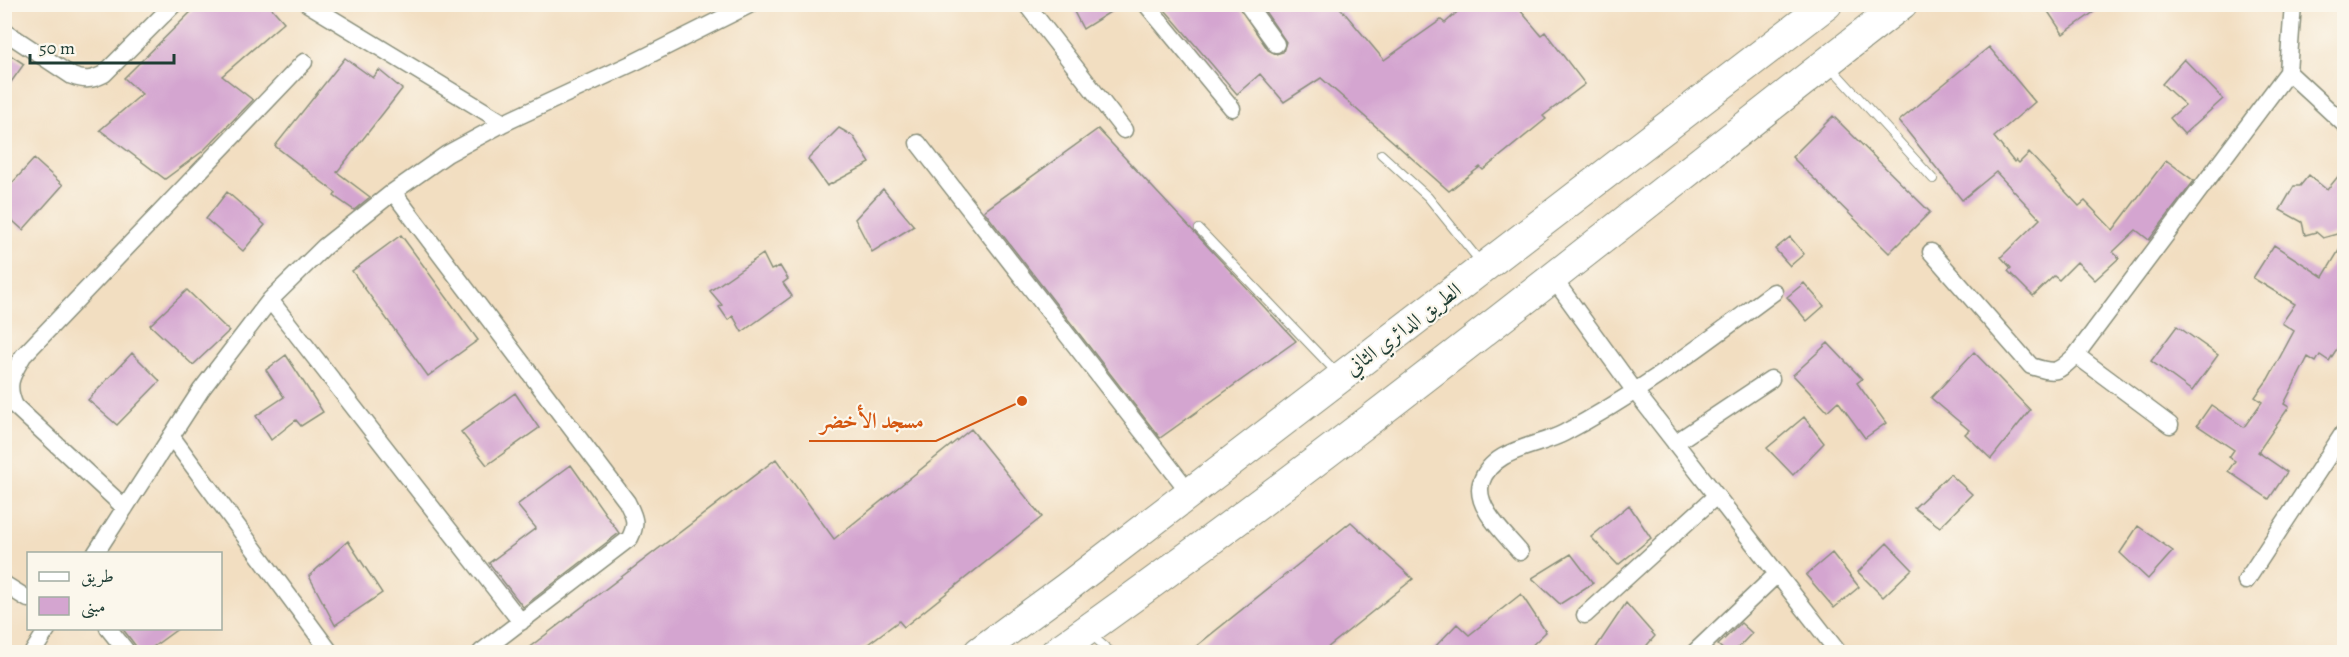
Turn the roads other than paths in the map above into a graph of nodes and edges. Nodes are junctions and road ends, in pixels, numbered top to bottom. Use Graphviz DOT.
graph roads {
  1 [pos="174,4"];
  2 [pos="308,4"];
  3 [pos="751,4"];
  4 [pos="1026,4"];
  5 [pos="1146,4"];
  6 [pos="1247,4"];
  7 [pos="1827,4"];
  8 [pos="1902,4"];
  9 [pos="2293,4"];
  10 [pos="4,31"];
  11 [pos="1276,44"];
  12 [pos="304,62"];
  13 [pos="1827,63"];
  14 [pos="2288,72"];
  15 [pos="1232,108"];
  16 [pos="504,123"];
  17 [pos="2344,124"];
  18 [pos="1124,130"];
  19 [pos="918,143"];
  20 [pos="1381,154"];
  21 [pos="1933,179"];
  22 [pos="393,192"];
  23 [pos="1199,229"];
  24 [pos="1931,252"];
  25 [pos="1485,267"];
  26 [pos="1553,278"];
  27 [pos="1774,292"];
  28 [pos="270,300"];
  29 [pos="2076,355"];
  30 [pos="1341,377"];
  31 [pos="1771,379"];
  32 [pos="1634,390"];
  33 [pos="2170,425"];
  34 [pos="2344,432"];
  35 [pos="171,436"];
  36 [pos="1675,443"];
  37 [pos="1190,493"];
  38 [pos="1716,496"];
  39 [pos="125,508"];
  40 [pos="96,552"];
  41 [pos="1520,552"];
  42 [pos="1776,575"];
  43 [pos="2246,581"];
  44 [pos="4,584"];
  45 [pos="1066,588"];
  46 [pos="27,598"];
  47 [pos="1585,615"];
  48 [pos="521,622"];
  49 [pos="47,630"];
  50 [pos="110,630"];
  51 [pos="1087,631"];
  52 [pos="33,652"];
  53 [pos="127,652"];
  54 [pos="330,652"];
  55 [pos="482,652"];
  56 [pos="979,652"];
  57 [pos="1056,652"];
  58 [pos="1111,652"];
  59 [pos="1695,652"];
  60 [pos="1838,652"];
  1 -- 10 [label="street"];
  2 -- 16 [label="street"];
  3 -- 16 [label="street"];
  4 -- 18 [label="street"];
  5 -- 15 [label="street"];
  6 -- 11 [label="street"];
  7 -- 25 [label="highway, الطريق الدائري الثاني"];
  8 -- 13 [label="highway"];
  9 -- 14 [label="street"];
  12 -- 39 [label="street"];
  13 -- 21 [label="lane"];
  13 -- 26 [label="highway"];
  14 -- 17 [label="street"];
  14 -- 29 [label="street"];
  16 -- 22 [label="street"];
  19 -- 37 [label="street"];
  20 -- 25 [label="lane"];
  22 -- 28 [label="street"];
  22 -- 48 [label="street"];
  23 -- 30 [label="lane"];
  24 -- 29 [label="street"];
  25 -- 30 [label="highway, الطريق الدائري الثاني"];
  26 -- 32 [label="street"];
  26 -- 51 [label="highway"];
  27 -- 32 [label="street"];
  28 -- 35 [label="street"];
  28 -- 48 [label="street"];
  29 -- 33 [label="street"];
  30 -- 37 [label="highway, الطريق الدائري الثاني"];
  31 -- 36 [label="street"];
  32 -- 36 [label="street"];
  32 -- 41 [label="street"];
  34 -- 43 [label="street"];
  35 -- 39 [label="street"];
  35 -- 54 [label="street"];
  36 -- 38 [label="street"];
  37 -- 45 [label="highway, الطريق الدائري الثاني"];
  38 -- 42 [label="street"];
  38 -- 47 [label="street"];
  39 -- 40 [label="street"];
  42 -- 59 [label="street"];
  42 -- 60 [label="street"];
  44 -- 46 [label="street"];
  45 -- 51 [label="highway"];
  45 -- 56 [label="highway, الطريق الدائري الثاني"];
  48 -- 55 [label="street"];
  49 -- 52 [label="street"];
  50 -- 53 [label="street"];
  51 -- 57 [label="highway"];
  51 -- 58 [label="lane"];
}
